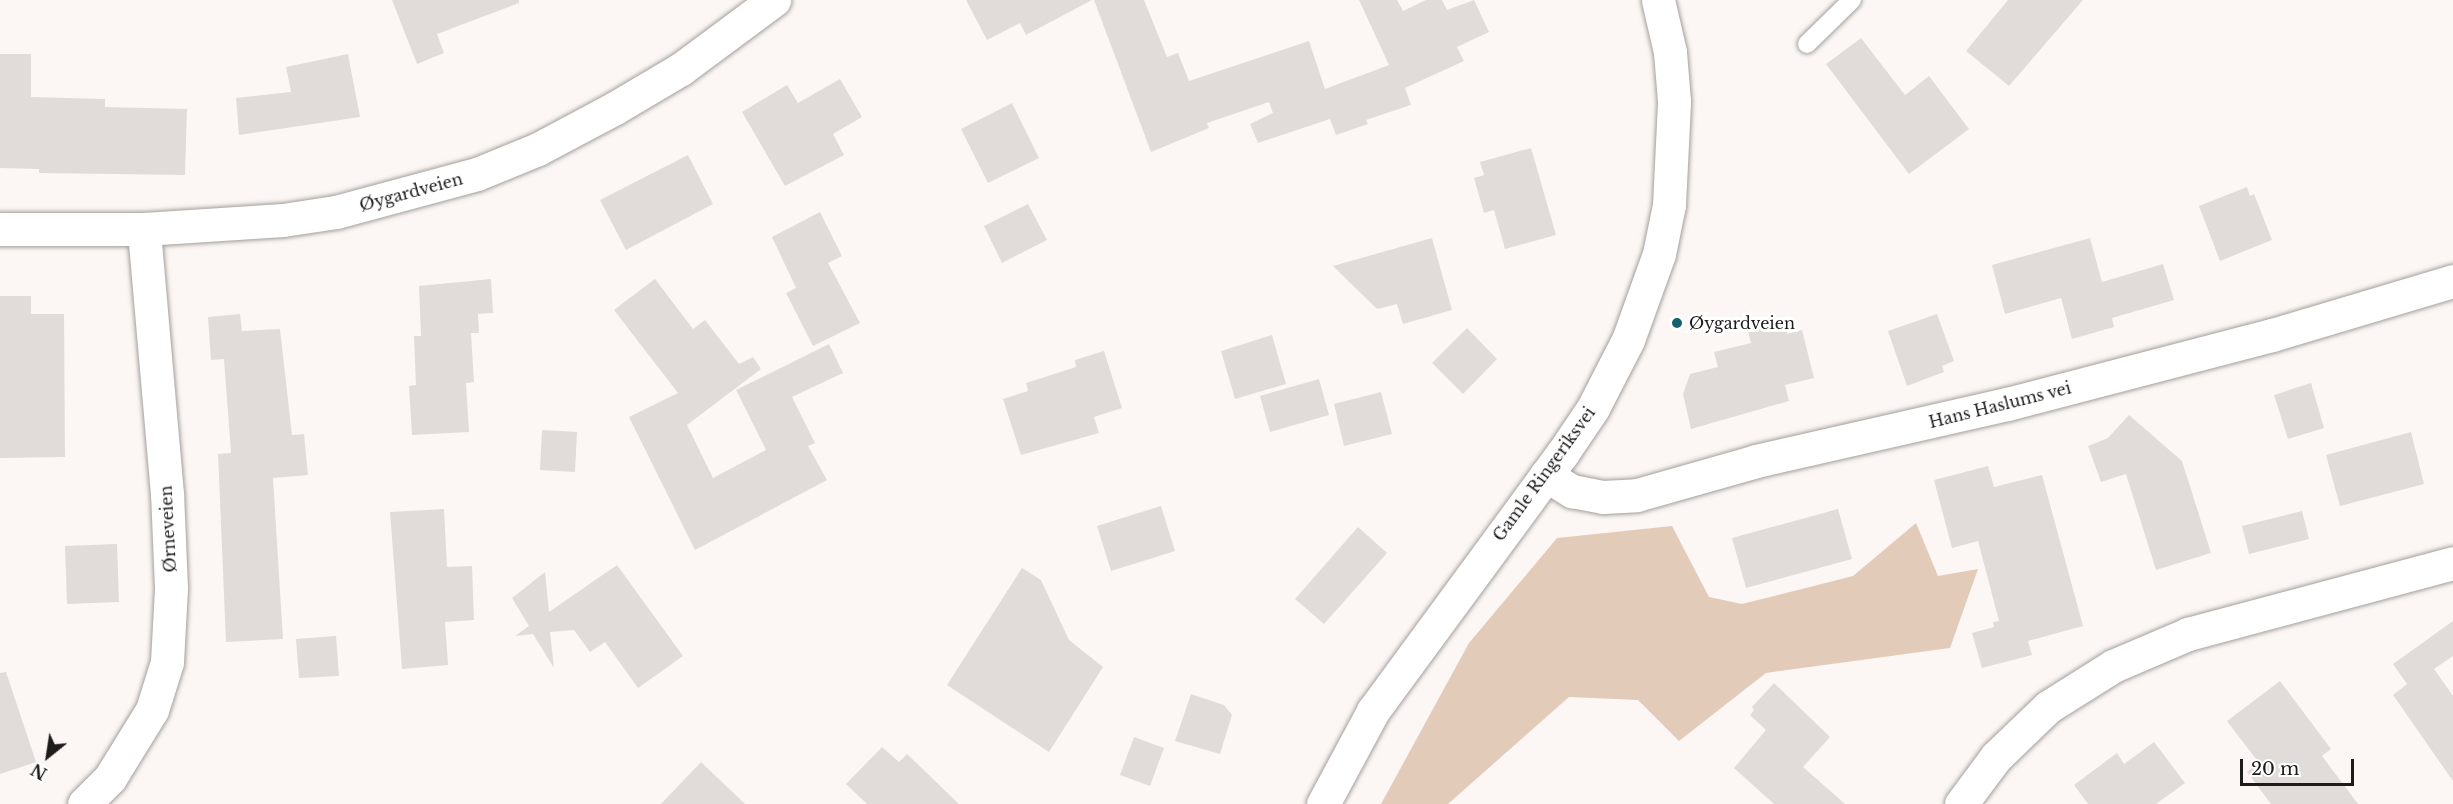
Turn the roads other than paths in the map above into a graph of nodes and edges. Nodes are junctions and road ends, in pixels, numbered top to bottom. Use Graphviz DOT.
graph roads {
  1 [pos="774,0"];
  2 [pos="1658,0"];
  3 [pos="1852,0"];
  4 [pos="1807,44"];
  5 [pos="0,229"];
  6 [pos="144,229"];
  7 [pos="2453,281"];
  8 [pos="1546,475"];
  9 [pos="2453,563"];
  10 [pos="84,804"];
  11 [pos="1323,804"];
  12 [pos="1962,804"];
  1 -- 6 [label="street, Øygardveien"];
  2 -- 8 [label="street, Gamle Ringeriksvei"];
  3 -- 4 [label="lane"];
  5 -- 6 [label="street, Øygardveien"];
  6 -- 10 [label="street, Ørneveien"];
  7 -- 8 [label="street, Hans Haslums vei"];
  8 -- 11 [label="street, Gamle Ringeriksvei"];
  9 -- 12 [label="street"];
}
